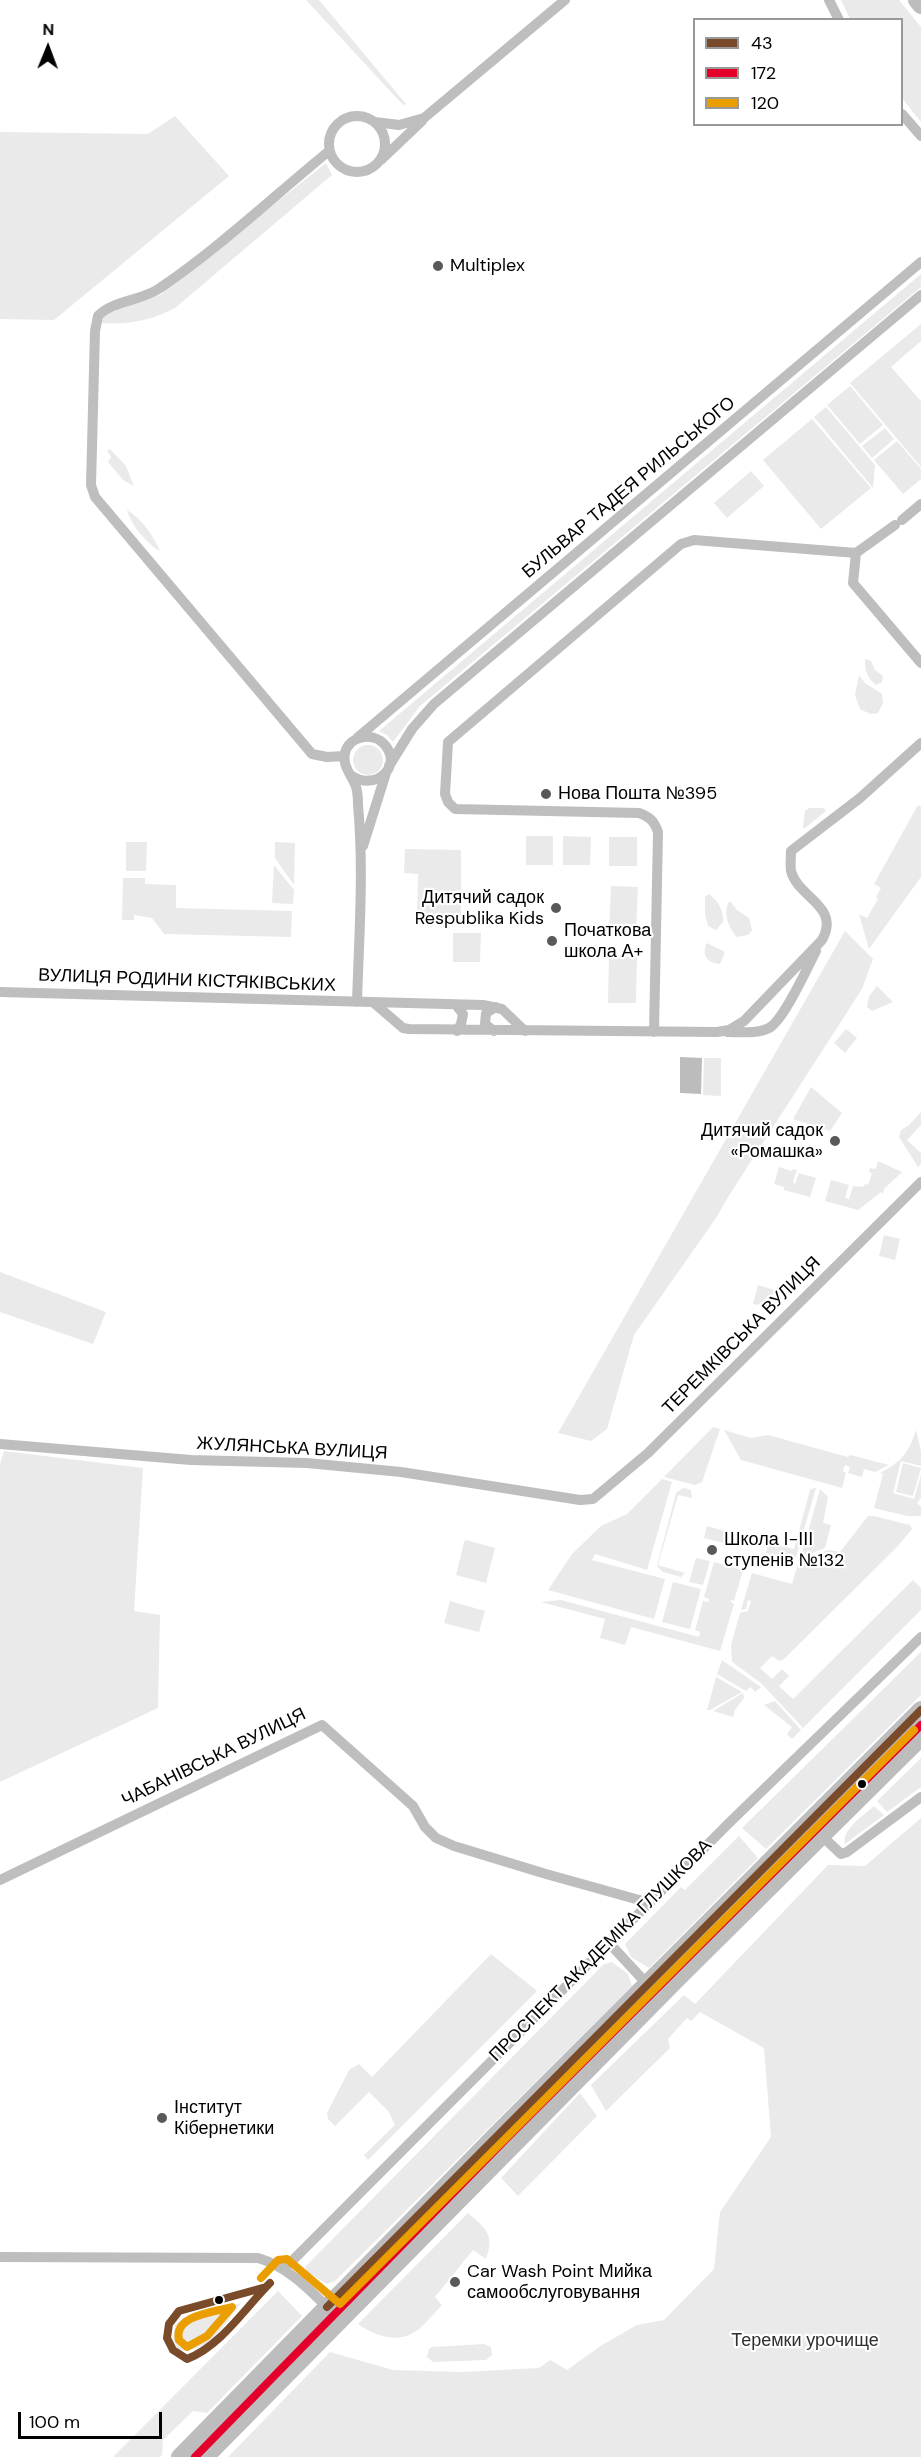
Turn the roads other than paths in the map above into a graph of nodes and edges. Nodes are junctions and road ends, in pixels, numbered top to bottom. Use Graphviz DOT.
graph roads {
  1 [pos="565,0"];
  2 [pos="829,0"];
  3 [pos="917,0"];
  4 [pos="921,5"];
  5 [pos="838,18"];
  6 [pos="903,115"];
  7 [pos="424,118"];
  8 [pos="375,122"];
  9 [pos="921,136"];
  10 [pos="330,151"];
  11 [pos="379,161"];
  12 [pos="921,262"];
  13 [pos="921,295"];
  14 [pos="921,504"];
  15 [pos="856,552"];
  16 [pos="921,663"];
  17 [pos="357,738"];
  18 [pos="921,743"];
  19 [pos="344,756"];
  20 [pos="387,770"];
  21 [pos="352,776"];
  22 [pos="360,855"];
  23 [pos="822,940"];
  24 [pos="0,992"];
  25 [pos="357,1002"];
  26 [pos="374,1003"];
  27 [pos="405,1004"];
  28 [pos="456,1005"];
  29 [pos="496,1007"];
  30 [pos="402,1026"];
  31 [pos="457,1031"];
  32 [pos="495,1031"];
  33 [pos="525,1031"];
  34 [pos="654,1032"];
  35 [pos="717,1032"];
  36 [pos="921,1182"];
  37 [pos="0,1444"];
  38 [pos="580,1500"];
  39 [pos="921,1637"];
  40 [pos="921,1710"];
  41 [pos="921,1737"];
  42 [pos="921,1797"];
  43 [pos="822,1836"];
  44 [pos="0,1880"];
  45 [pos="650,1904"];
  46 [pos="610,1944"];
  47 [pos="647,1984"];
  48 [pos="0,2257"];
  49 [pos="284,2269"];
  50 [pos="327,2307"];
  51 [pos="180,2457"];
  52 [pos="205,2457"];
  1 -- 7 [label="street"];
  2 -- 5 [label="street"];
  3 -- 4 [label="highway"];
  6 -- 9 [label="street"];
  7 -- 8 [label="street"];
  7 -- 11 [label="street"];
  8 -- 10 [label="street"];
  8 -- 11 [label="street"];
  10 -- 11 [label="street"];
  10 -- 19 [label="street"];
  12 -- 17 [label="street, БУЛЬВАР ТАДЕЯ РИЛЬСЬКОГО"];
  13 -- 20 [label="street"];
  14 -- 15 [label="street"];
  15 -- 16 [label="street"];
  15 -- 34 [label="street"];
  17 -- 19 [label="street"];
  17 -- 20 [label="street"];
  18 -- 23 [label="street"];
  19 -- 21 [label="street"];
  20 -- 21 [label="street"];
  20 -- 22 [label="street"];
  21 -- 22 [label="street"];
  22 -- 25 [label="street"];
  23 -- 35 [label="street"];
  23 -- 35 [label="street"];
  24 -- 25 [label="street, ВУЛИЦЯ РОДИНИ КІСТЯКІВСЬКИХ"];
  25 -- 26 [label="street, ВУЛИЦЯ РОДИНИ КІСТЯКІВСЬКИХ"];
  26 -- 27 [label="street, ВУЛИЦЯ РОДИНИ КІСТЯКІВСЬКИХ"];
  26 -- 30 [label="street"];
  27 -- 28 [label="street, ВУЛИЦЯ РОДИНИ КІСТЯКІВСЬКИХ"];
  27 -- 30 [label="street"];
  28 -- 29 [label="street, ВУЛИЦЯ РОДИНИ КІСТЯКІВСЬКИХ"];
  28 -- 31 [label="street"];
  29 -- 32 [label="street"];
  29 -- 33 [label="street"];
  30 -- 31 [label="street"];
  31 -- 32 [label="street"];
  32 -- 33 [label="street"];
  33 -- 34 [label="street"];
  34 -- 35 [label="street"];
  36 -- 38 [label="street, ТЕРЕМКІВСЬКА ВУЛИЦЯ"];
  37 -- 38 [label="street, ЖУЛЯНСЬКА ВУЛИЦЯ"];
  39 -- 45 [label="street, ПРОСПЕКТ АКАДЕМІКА ГЛУШКОВА"];
  40 -- 47 [label="highway"];
  41 -- 43 [label="highway"];
  42 -- 43 [label="street"];
  43 -- 52 [label="highway"];
  44 -- 45 [label="street, ЧАБАНІВСЬКА ВУЛИЦЯ"];
  45 -- 46 [label="street, ПРОСПЕКТ АКАДЕМІКА ГЛУШКОВА"];
  46 -- 47 [label="street"];
  46 -- 49 [label="street, ПРОСПЕКТ АКАДЕМІКА ГЛУШКОВА"];
  47 -- 50 [label="highway"];
  48 -- 49 [label="street"];
  49 -- 50 [label="street"];
  50 -- 51 [label="highway"];
}
